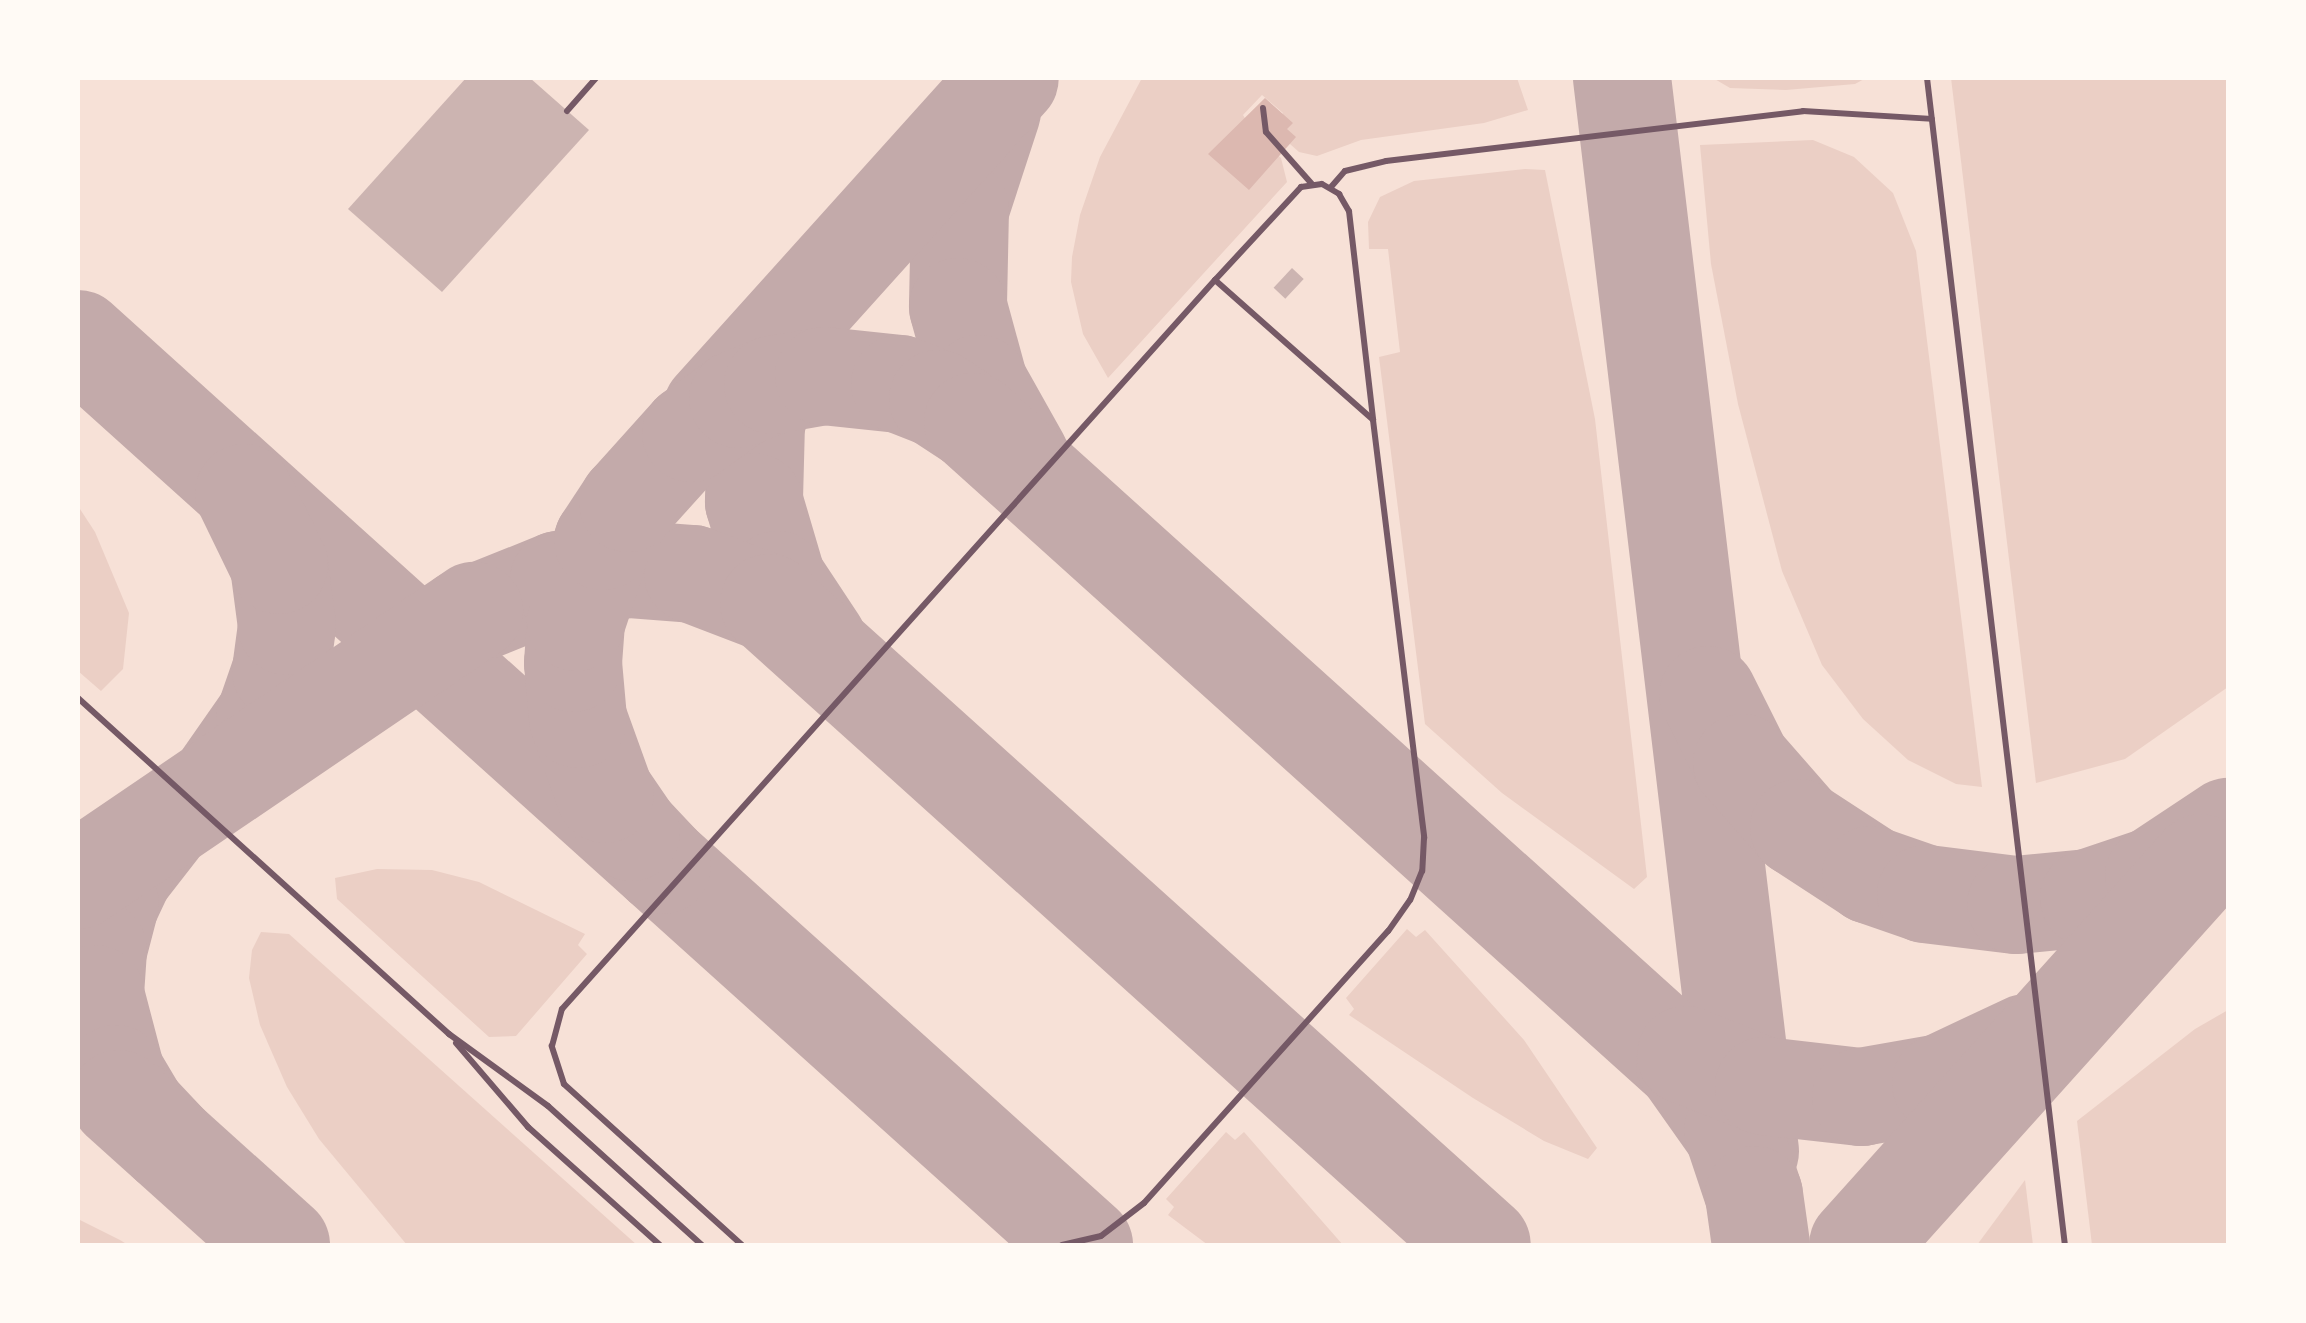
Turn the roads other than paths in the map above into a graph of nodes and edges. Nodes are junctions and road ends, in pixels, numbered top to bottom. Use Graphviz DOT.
graph roads {
  1 [pos="596,78"];
  2 [pos="1927,78"];
  3 [pos="1263,108"];
  4 [pos="567,111"];
  5 [pos="1932,119"];
  6 [pos="1312,184"];
  7 [pos="1331,187"];
  8 [pos="1215,280"];
  9 [pos="1373,420"];
  10 [pos="78,698"];
  11 [pos="449,1034"];
  12 [pos="660,1245"];
  13 [pos="702,1245"];
  14 [pos="742,1245"];
  15 [pos="1062,1245"];
  16 [pos="2065,1245"];
  1 -- 4 [label="lane"];
  2 -- 5 [label="lane"];
  3 -- 6 [label="lane"];
  5 -- 7 [label="lane"];
  5 -- 16 [label="lane"];
  6 -- 7 [label="lane"];
  6 -- 8 [label="lane"];
  7 -- 9 [label="lane"];
  8 -- 9 [label="lane"];
  8 -- 14 [label="lane"];
  9 -- 15 [label="lane"];
  10 -- 11 [label="lane"];
  11 -- 12 [label="lane"];
  11 -- 13 [label="lane"];
}
